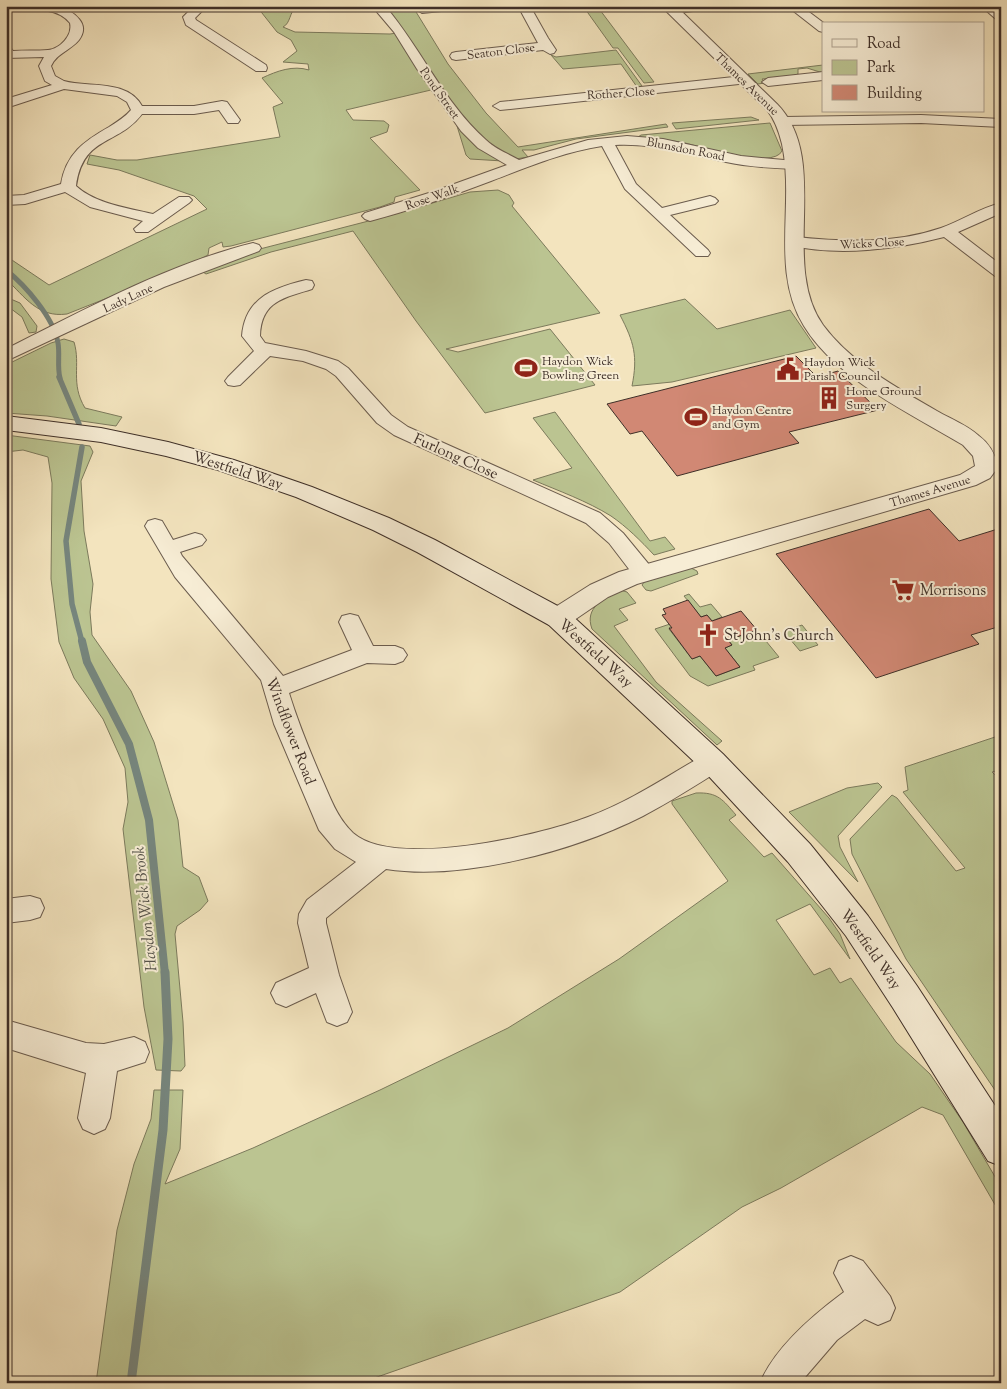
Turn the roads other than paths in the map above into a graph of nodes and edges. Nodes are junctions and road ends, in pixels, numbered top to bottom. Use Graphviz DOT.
graph roads {
  1 [pos="201,6"];
  2 [pos="378,6"];
  3 [pos="461,6"];
  4 [pos="524,6"];
  5 [pos="701,6"];
  6 [pos="793,6"];
  7 [pos="987,6"];
  8 [pos="6,7"];
  9 [pos="54,7"];
  10 [pos="670,8"];
  11 [pos="422,9"];
  12 [pos="1001,17"];
  13 [pos="822,27"];
  14 [pos="7,53"];
  15 [pos="53,54"];
  16 [pos="456,56"];
  17 [pos="261,64"];
  18 [pos="822,76"];
  19 [pos="743,80"];
  20 [pos="768,82"];
  21 [pos="63,85"];
  22 [pos="6,104"];
  23 [pos="500,106"];
  24 [pos="138,110"];
  25 [pos="233,120"];
  26 [pos="784,121"];
  27 [pos="1001,123"];
  28 [pos="606,141"];
  29 [pos="517,165"];
  30 [pos="795,166"];
  31 [pos="493,175"];
  32 [pos="68,187"];
  33 [pos="6,200"];
  34 [pos="184,200"];
  35 [pos="710,201"];
  36 [pos="1001,207"];
  37 [pos="659,213"];
  38 [pos="370,216"];
  39 [pos="154,219"];
  40 [pos="140,230"];
  41 [pos="947,232"];
  42 [pos="796,242"];
  43 [pos="253,248"];
  44 [pos="702,253"];
  45 [pos="1001,273"];
  46 [pos="306,285"];
  47 [pos="266,350"];
  48 [pos="6,356"];
  49 [pos="234,381"];
  50 [pos="6,423"];
  51 [pos="154,526"];
  52 [pos="195,540"];
  53 [pos="168,549"];
  54 [pos="643,572"];
  55 [pos="558,618"];
  56 [pos="350,622"];
  57 [pos="365,654"];
  58 [pos="395,656"];
  59 [pos="276,688"];
  60 [pos="713,762"];
  61 [pos="380,858"];
  62 [pos="325,975"];
  63 [pos="286,992"];
  64 [pos="337,1012"];
  65 [pos="6,1034"];
  66 [pos="134,1052"];
  67 [pos="104,1059"];
  68 [pos="94,1118"];
  69 [pos="1001,1148"];
  70 [pos="866,1292"];
  71 [pos="778,1383"];
  1 -- 17 [label="street"];
  2 -- 29 [label="street, Pond Street"];
  3 -- 11 [label="street"];
  4 -- 16 [label="street, Seaton Close"];
  5 -- 10 [label="street"];
  6 -- 13 [label="street"];
  7 -- 12 [label="street"];
  8 -- 9 [label="street"];
  9 -- 15 [label="street"];
  10 -- 19 [label="street, Thames Avenue"];
  14 -- 15 [label="street"];
  15 -- 21 [label="street"];
  18 -- 20 [label="street"];
  19 -- 23 [label="street, Rother Close"];
  19 -- 26 [label="street, Thames Avenue"];
  21 -- 22 [label="street"];
  21 -- 24 [label="street"];
  24 -- 25 [label="street"];
  24 -- 32 [label="street"];
  26 -- 27 [label="street"];
  26 -- 30 [label="street, Thames Avenue"];
  28 -- 29 [label="street, Blunsdon Road"];
  28 -- 30 [label="street, Blunsdon Road"];
  28 -- 37 [label="street"];
  29 -- 31 [label="street, Blunsdon Road"];
  30 -- 42 [label="street, Thames Avenue"];
  31 -- 38 [label="street, Rose Walk"];
  32 -- 33 [label="street"];
  32 -- 39 [label="street"];
  34 -- 39 [label="street"];
  35 -- 37 [label="street"];
  36 -- 41 [label="street, Wicks Close"];
  37 -- 44 [label="street"];
  39 -- 40 [label="street"];
  41 -- 42 [label="street, Wicks Close"];
  41 -- 45 [label="street"];
  42 -- 54 [label="street, Thames Avenue"];
  43 -- 48 [label="street, Lady Lane"];
  46 -- 47 [label="street"];
  47 -- 49 [label="street"];
  47 -- 54 [label="street, Furlong Close"];
  50 -- 55 [label="street, Westfield Way"];
  51 -- 53 [label="street, Windflower Road"];
  52 -- 53 [label="street"];
  53 -- 59 [label="street, Windflower Road"];
  54 -- 55 [label="street, Thames Avenue"];
  55 -- 60 [label="street, Westfield Way"];
  56 -- 57 [label="street"];
  57 -- 58 [label="street"];
  57 -- 59 [label="street"];
  59 -- 61 [label="street, Windflower Road"];
  60 -- 61 [label="street, Windflower Road"];
  60 -- 69 [label="street, Westfield Way"];
  61 -- 62 [label="street"];
  62 -- 63 [label="street"];
  62 -- 64 [label="street"];
  65 -- 67 [label="street"];
  66 -- 67 [label="street"];
  67 -- 68 [label="street"];
  70 -- 71 [label="street"];
}
